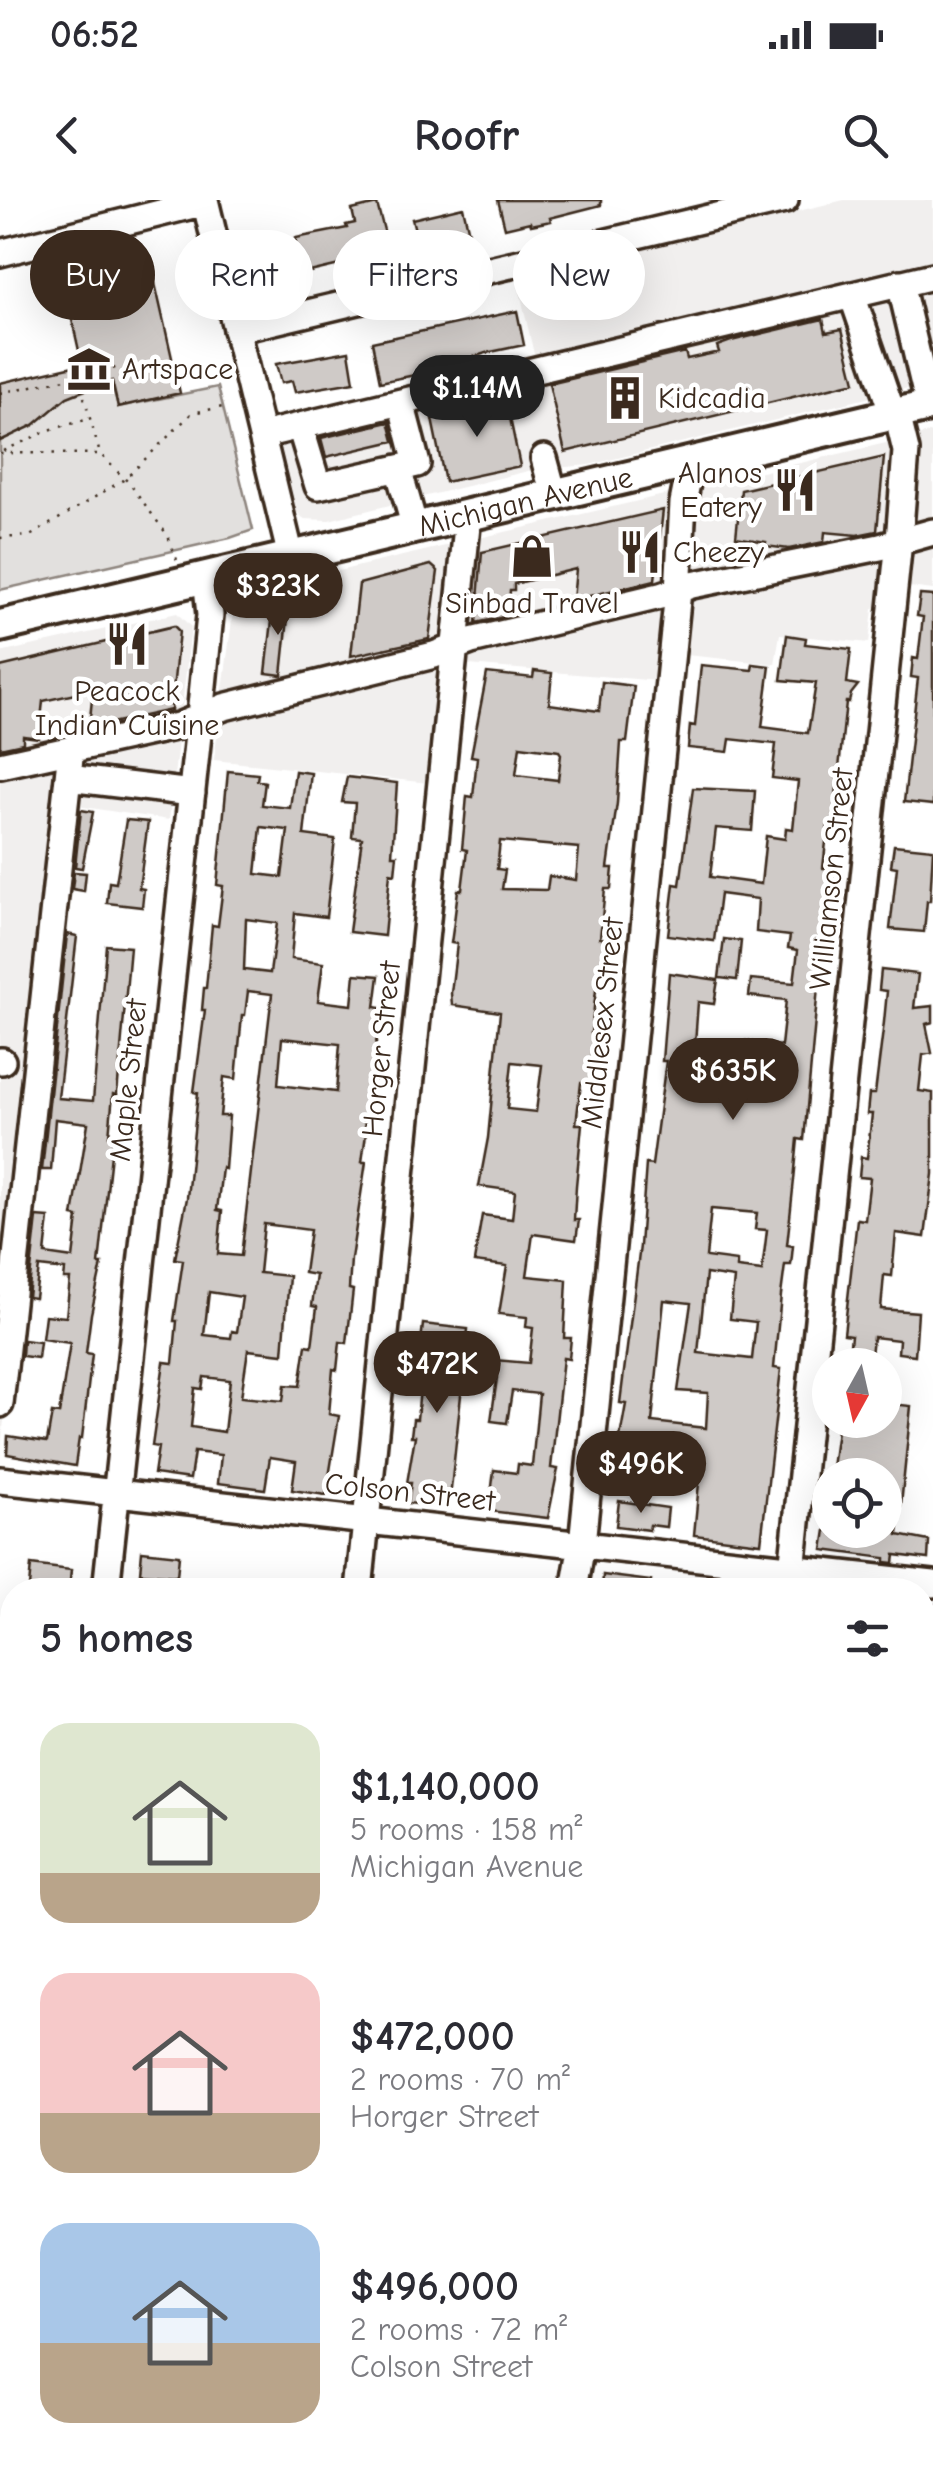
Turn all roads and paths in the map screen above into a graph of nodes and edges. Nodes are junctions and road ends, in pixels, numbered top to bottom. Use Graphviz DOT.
graph roads {
  1 [pos="785,200"];
  2 [pos="205,201"];
  3 [pos="0,253"];
  4 [pos="933,276"];
  5 [pos="900,283"];
  6 [pos="852,295"];
  7 [pos="67,320"];
  8 [pos="68,324"];
  9 [pos="236,330"];
  10 [pos="116,368"];
  11 [pos="0,393"];
  12 [pos="84,397"];
  13 [pos="401,402"];
  14 [pos="931,406"];
  15 [pos="223,407"];
  16 [pos="895,414"];
  17 [pos="90,419"];
  18 [pos="300,426"];
  19 [pos="262,435"];
  20 [pos="0,453"];
  21 [pos="100,454"];
  22 [pos="544,458"];
  23 [pos="691,463"];
  24 [pos="398,468"];
  25 [pos="125,479"];
  26 [pos="554,495"];
  27 [pos="468,516"];
  28 [pos="415,528"];
  29 [pos="933,532"];
  30 [pos="0,538"];
  31 [pos="899,542"];
  32 [pos="292,557"];
  33 [pos="177,562"];
  34 [pos="206,577"];
  35 [pos="678,591"];
  36 [pos="0,626"];
  37 [pos="455,647"];
  38 [pos="200,716"];
  39 [pos="70,748"];
  40 [pos="0,765"];
  41 [pos="68,778"];
  42 [pos="192,793"];
  43 [pos="0,1404"];
  44 [pos="0,1480"];
  45 [pos="116,1493"];
  46 [pos="366,1520"];
  47 [pos="582,1544"];
  48 [pos="107,1578"];
  49 [pos="360,1578"];
  50 [pos="576,1578"];
  51 [pos="785,1578"];
  52 [pos="791,1578"];
  1 -- 9 [label="street"];
  2 -- 3 [label="street"];
  2 -- 9 [label="street"];
  4 -- 5 [label="street"];
  5 -- 6 [label="street"];
  5 -- 14 [label="street"];
  6 -- 13 [label="street"];
  6 -- 16 [label="street, Williamson Street"];
  7 -- 8 [label="path"];
  9 -- 19 [label="street"];
  10 -- 11 [label="path"];
  12 -- 17 [label="path"];
  13 -- 18 [label="street"];
  13 -- 24 [label="street"];
  14 -- 16 [label="main road, Michigan Avenue"];
  15 -- 25 [label="path"];
  16 -- 23 [label="main road, Michigan Avenue"];
  16 -- 31 [label="street, Williamson Street"];
  17 -- 20 [label="path"];
  17 -- 21 [label="path"];
  18 -- 19 [label="street"];
  18 -- 24 [label="street"];
  19 -- 32 [label="street"];
  20 -- 21 [label="path"];
  21 -- 25 [label="path"];
  22 -- 26 [label="street"];
  23 -- 26 [label="main road, Michigan Avenue"];
  23 -- 35 [label="street, Middlesex Street"];
  24 -- 28 [label="street"];
  25 -- 30 [label="path"];
  25 -- 33 [label="path"];
  26 -- 27 [label="main road, Michigan Avenue"];
  27 -- 28 [label="main road, Michigan Avenue"];
  27 -- 37 [label="street, Horger Street"];
  28 -- 32 [label="main road, Michigan Avenue"];
  29 -- 31 [label="street"];
  31 -- 35 [label="street"];
  31 -- 52 [label="street, Williamson Street"];
  32 -- 34 [label="main road, Michigan Avenue"];
  34 -- 36 [label="main road, Michigan Avenue"];
  34 -- 38 [label="street, Maple Street"];
  35 -- 37 [label="street"];
  35 -- 47 [label="street, Middlesex Street"];
  37 -- 38 [label="street"];
  37 -- 46 [label="street, Horger Street"];
  38 -- 39 [label="street"];
  38 -- 42 [label="street, Maple Street"];
  39 -- 40 [label="street"];
  39 -- 41 [label="street"];
  41 -- 42 [label="street"];
  41 -- 43 [label="street"];
  42 -- 45 [label="street, Maple Street"];
  44 -- 45 [label="street, Colson Street"];
  45 -- 46 [label="street, Colson Street"];
  45 -- 48 [label="street, Maple Street"];
  46 -- 47 [label="street, Colson Street"];
  46 -- 49 [label="street, Horger Street"];
  47 -- 50 [label="street, Middlesex Street"];
  47 -- 51 [label="street, Colson Street"];
}
